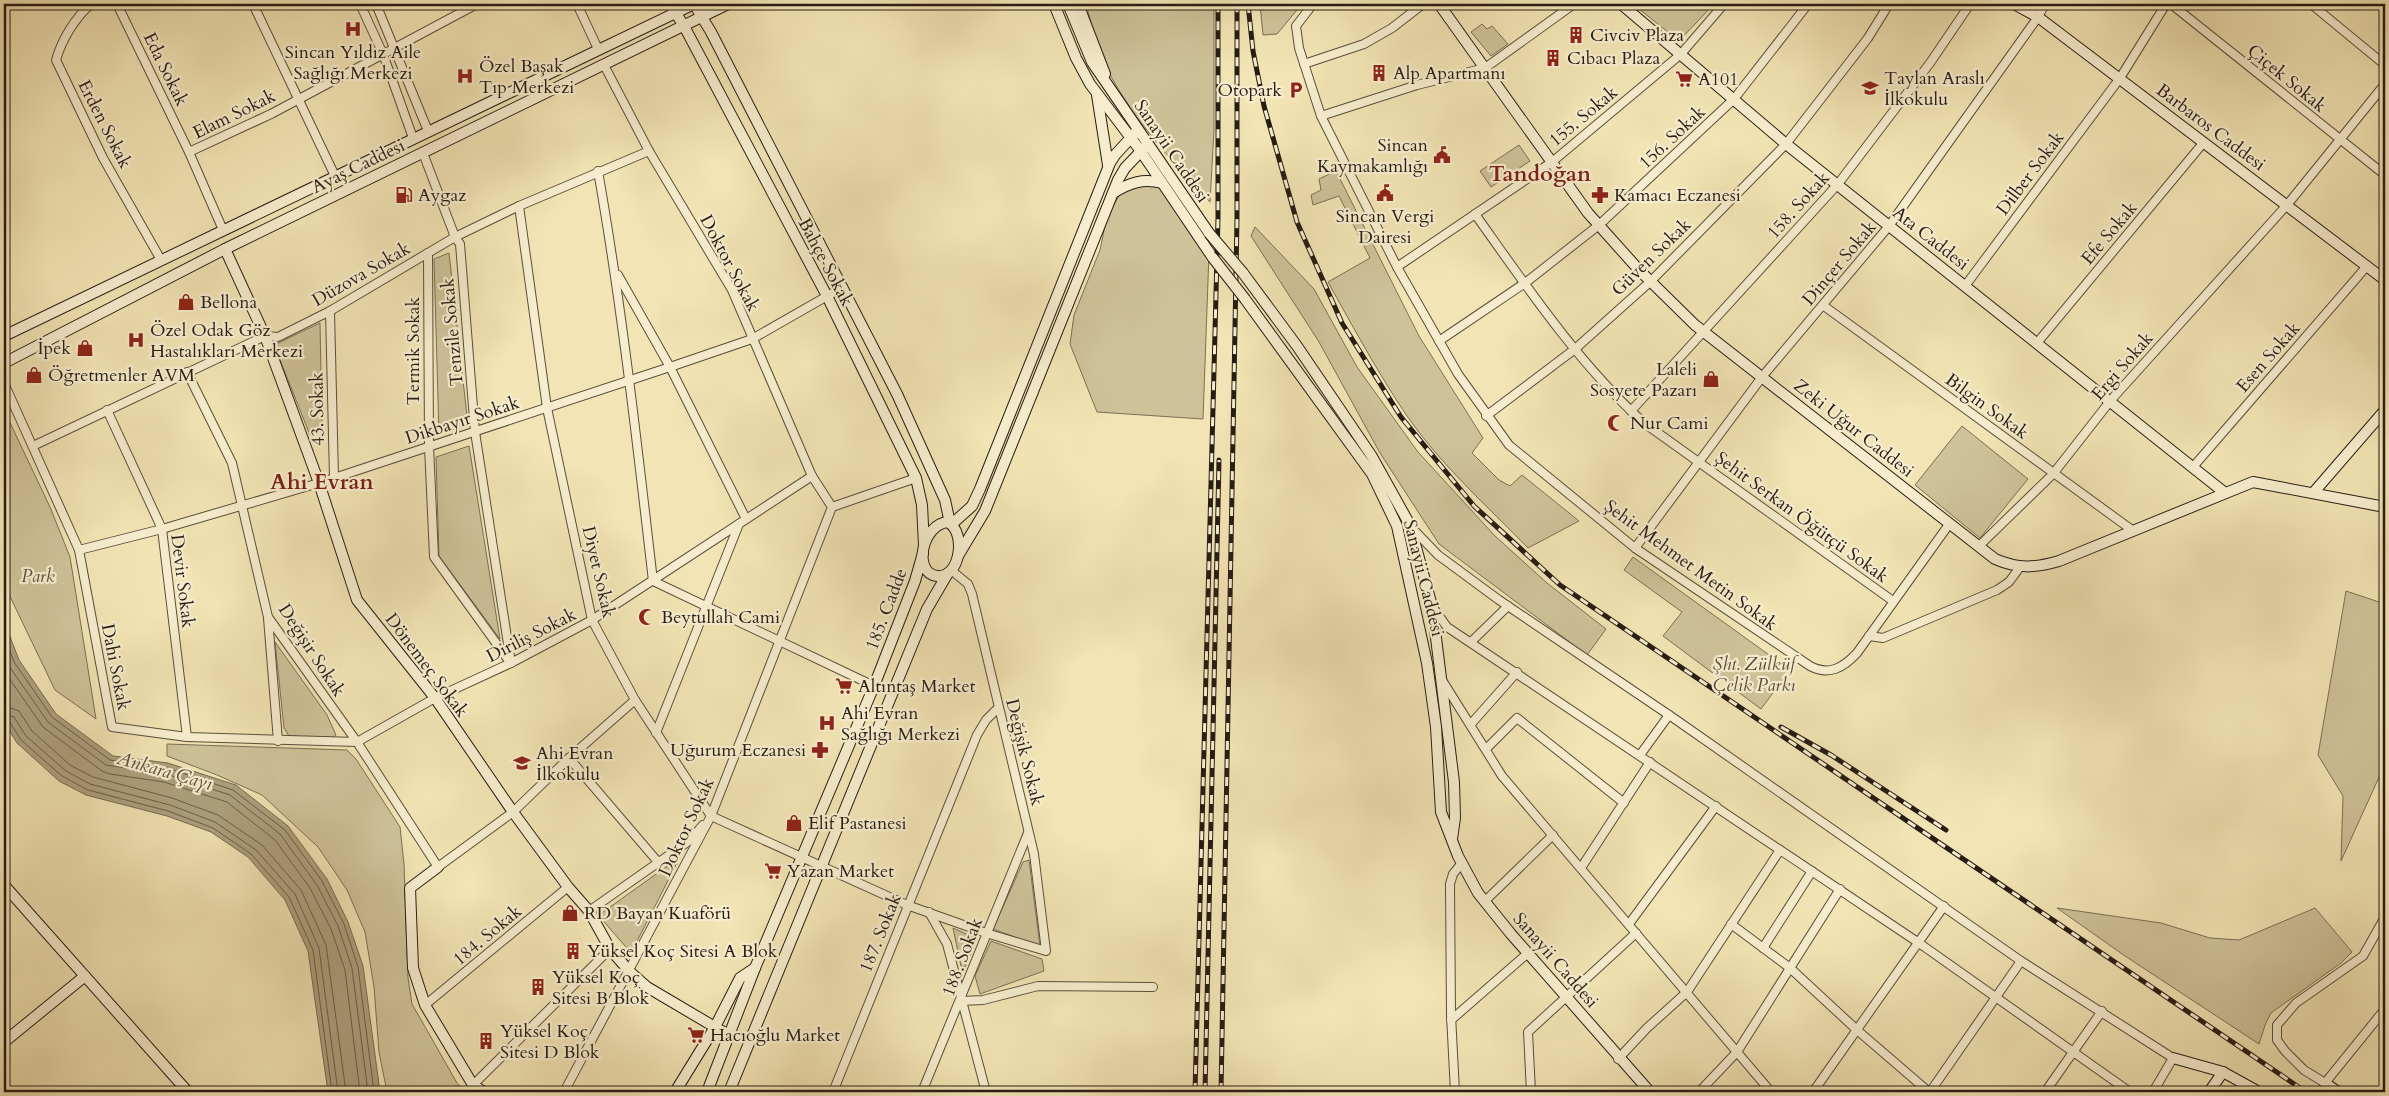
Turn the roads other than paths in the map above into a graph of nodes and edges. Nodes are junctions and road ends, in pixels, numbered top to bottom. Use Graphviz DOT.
graph roads {
  1 [pos="91,4"];
  2 [pos="117,4"];
  3 [pos="253,4"];
  4 [pos="360,4"];
  5 [pos="376,4"];
  6 [pos="477,4"];
  7 [pos="577,4"];
  8 [pos="694,4"];
  9 [pos="728,4"];
  10 [pos="1054,4"];
  11 [pos="1068,4"];
  12 [pos="1078,4"];
  13 [pos="1313,4"];
  14 [pos="1423,4"];
  15 [pos="1439,4"];
  16 [pos="1574,4"];
  17 [pos="1621,4"];
  18 [pos="1724,4"];
  19 [pos="1808,4"];
  20 [pos="1889,4"];
  21 [pos="1970,4"];
  22 [pos="2014,4"];
  23 [pos="2045,4"];
  24 [pos="2166,4"];
  25 [pos="2171,4"];
  26 [pos="2311,4"];
  27 [pos="672,8"];
  28 [pos="701,17"];
  29 [pos="2038,17"];
  30 [pos="684,26"];
  31 [pos="394,46"];
  32 [pos="598,50"];
  33 [pos="383,54"];
  34 [pos="1681,54"];
  35 [pos="1304,64"];
  36 [pos="604,65"];
  37 [pos="2385,65"];
  38 [pos="1485,68"];
  39 [pos="2120,78"];
  40 [pos="2385,84"];
  41 [pos="1110,87"];
  42 [pos="1096,92"];
  43 [pos="298,98"];
  44 [pos="1734,99"];
  45 [pos="1321,116"];
  46 [pos="428,131"];
  47 [pos="1134,134"];
  48 [pos="414,138"];
  49 [pos="2340,139"];
  50 [pos="2204,142"];
  51 [pos="1786,144"];
  52 [pos="1144,148"];
  53 [pos="648,151"];
  54 [pos="189,152"];
  55 [pos="423,153"];
  56 [pos="1552,162"];
  57 [pos="1108,167"];
  58 [pos="598,171"];
  59 [pos="2385,174"];
  60 [pos="334,176"];
  61 [pos="1162,183"];
  62 [pos="1838,184"];
  63 [pos="1113,193"];
  64 [pos="2287,205"];
  65 [pos="519,206"];
  66 [pos="1475,214"];
  67 [pos="1599,226"];
  68 [pos="1889,226"];
  69 [pos="223,230"];
  70 [pos="455,237"];
  71 [pos="225,248"];
  72 [pos="428,252"];
  73 [pos="161,260"];
  74 [pos="2367,266"];
  75 [pos="1397,267"];
  76 [pos="616,271"];
  77 [pos="2385,280"];
  78 [pos="1651,281"];
  79 [pos="1525,283"];
  80 [pos="1965,286"];
  81 [pos="843,287"];
  82 [pos="827,296"];
  83 [pos="1824,306"];
  84 [pos="330,310"];
  85 [pos="1704,332"];
  86 [pos="4,336"];
  87 [pos="265,336"];
  88 [pos="752,339"];
  89 [pos="1439,341"];
  90 [pos="2037,343"];
  91 [pos="1575,349"];
  92 [pos="4,363"];
  93 [pos="670,368"];
  94 [pos="187,372"];
  95 [pos="1762,377"];
  96 [pos="630,380"];
  97 [pos="4,383"];
  98 [pos="2110,400"];
  99 [pos="547,408"];
  100 [pos="107,410"];
  101 [pos="2385,410"];
  102 [pos="1631,411"];
  103 [pos="1486,416"];
  104 [pos="475,432"];
  105 [pos="33,446"];
  106 [pos="429,446"];
  107 [pos="1699,462"];
  108 [pos="2193,467"];
  109 [pos="2053,474"];
  110 [pos="812,476"];
  111 [pos="334,478"];
  112 [pos="916,478"];
  113 [pos="319,483"];
  114 [pos="2314,492"];
  115 [pos="2225,493"];
  116 [pos="242,507"];
  117 [pos="832,507"];
  118 [pos="2385,507"];
  119 [pos="743,521"];
  120 [pos="1950,523"];
  121 [pos="951,524"];
  122 [pos="1410,525"];
  123 [pos="162,529"];
  124 [pos="2132,530"];
  125 [pos="1980,546"];
  126 [pos="1635,548"];
  127 [pos="923,549"];
  128 [pos="79,550"];
  129 [pos="958,556"];
  130 [pos="2020,567"];
  131 [pos="950,572"];
  132 [pos="653,581"];
  133 [pos="1893,601"];
  134 [pos="706,606"];
  135 [pos="1432,606"];
  136 [pos="1508,606"];
  137 [pos="268,617"];
  138 [pos="592,620"];
  139 [pos="1869,636"];
  140 [pos="778,642"];
  141 [pos="1471,642"];
  142 [pos="511,663"];
  143 [pos="1517,672"];
  144 [pos="1440,676"];
  145 [pos="874,686"];
  146 [pos="435,698"];
  147 [pos="635,700"];
  148 [pos="998,708"];
  149 [pos="1668,715"];
  150 [pos="1471,724"];
  151 [pos="656,733"];
  152 [pos="187,737"];
  153 [pos="278,741"];
  154 [pos="356,742"];
  155 [pos="1486,749"];
  156 [pos="1640,755"];
  157 [pos="569,758"];
  158 [pos="1650,762"];
  159 [pos="1624,802"];
  160 [pos="1716,806"];
  161 [pos="513,812"];
  162 [pos="711,816"];
  163 [pos="1029,832"];
  164 [pos="1553,836"];
  165 [pos="1452,840"];
  166 [pos="1780,850"];
  167 [pos="803,857"];
  168 [pos="658,862"];
  169 [pos="1462,863"];
  170 [pos="821,865"];
  171 [pos="438,867"];
  172 [pos="1581,868"];
  173 [pos="1812,871"];
  174 [pos="4,885"];
  175 [pos="568,887"];
  176 [pos="1840,890"];
  177 [pos="1485,901"];
  178 [pos="907,905"];
  179 [pos="1944,906"];
  180 [pos="590,911"];
  181 [pos="929,912"];
  182 [pos="2385,917"];
  183 [pos="1629,924"];
  184 [pos="1732,924"];
  185 [pos="986,933"];
  186 [pos="1636,933"];
  187 [pos="1918,942"];
  188 [pos="1763,948"];
  189 [pos="610,949"];
  190 [pos="1528,953"];
  191 [pos="2021,961"];
  192 [pos="755,968"];
  193 [pos="1790,968"];
  194 [pos="630,972"];
  195 [pos="85,976"];
  196 [pos="1152,988"];
  197 [pos="1687,992"];
  198 [pos="1566,995"];
  199 [pos="1995,998"];
  200 [pos="960,1001"];
  201 [pos="425,1005"];
  202 [pos="2385,1008"];
  203 [pos="2102,1012"];
  204 [pos="1452,1020"];
  205 [pos="715,1027"];
  206 [pos="1857,1030"];
  207 [pos="730,1036"];
  208 [pos="4,1042"];
  209 [pos="2075,1051"];
  210 [pos="1737,1052"];
  211 [pos="1618,1058"];
  212 [pos="2173,1058"];
  213 [pos="2222,1072"];
  214 [pos="2325,1083"];
  215 [pos="473,1085"];
  216 [pos="732,1091"];
  217 [pos="188,1092"];
  218 [pos="484,1092"];
  219 [pos="564,1092"];
  220 [pos="675,1092"];
  221 [pos="707,1092"];
  222 [pos="833,1092"];
  223 [pos="922,1092"];
  224 [pos="986,1092"];
  225 [pos="1455,1092"];
  226 [pos="1531,1092"];
  227 [pos="1650,1092"];
  228 [pos="1699,1092"];
  229 [pos="1771,1092"];
  230 [pos="1812,1092"];
  231 [pos="1930,1092"];
  232 [pos="2045,1092"];
  233 [pos="2130,1092"];
  234 [pos="2153,1092"];
  235 [pos="2209,1092"];
  236 [pos="2259,1092"];
  237 [pos="2338,1092"];
  1 -- 73 [label="street, Erden Sokak"];
  2 -- 54 [label="street, Eda Sokak"];
  3 -- 43 [label="street"];
  4 -- 33 [label="street"];
  5 -- 31 [label="street"];
  6 -- 31 [label="street, Elam Sokak"];
  7 -- 32 [label="street"];
  8 -- 27 [label="street, Ayaş Caddesi"];
  8 -- 28 [label="street, Bahçe Sokak"];
  9 -- 28 [label="street, Ayaş Caddesi"];
  10 -- 42 [label="street"];
  11 -- 41 [label="street"];
  12 -- 41 [label="street"];
  13 -- 35 [label="street, Şehit Mehmet Metin Sokak"];
  14 -- 35 [label="street"];
  15 -- 38 [label="street, Zeki Uğur Caddesi"];
  16 -- 38 [label="street"];
  17 -- 34 [label="street, Ata Caddesi"];
  18 -- 34 [label="street, 155. Sokak"];
  19 -- 44 [label="street, 156. Sokak"];
  20 -- 51 [label="street, Güven Sokak"];
  21 -- 62 [label="street, 158. Sokak"];
  22 -- 29 [label="street, Barbaros Caddesi"];
  23 -- 29 [label="street, Dinçer Sokak"];
  24 -- 39 [label="street, Dilber Sokak"];
  25 -- 49 [label="street, Çiçek Sokak"];
  26 -- 37 [label="street"];
  27 -- 30 [label="street, Bahçe Sokak"];
  27 -- 32 [label="street, Ayaş Caddesi"];
  28 -- 30 [label="street, Ayaş Caddesi"];
  28 -- 81 [label="street, Bahçe Sokak"];
  29 -- 39 [label="street, Barbaros Caddesi"];
  29 -- 68 [label="street, Dinçer Sokak"];
  30 -- 36 [label="street, Ayaş Caddesi"];
  30 -- 82 [label="street, Bahçe Sokak"];
  31 -- 33 [label="street, Elam Sokak"];
  31 -- 46 [label="street"];
  32 -- 46 [label="street, Ayaş Caddesi"];
  33 -- 43 [label="street, Elam Sokak"];
  33 -- 48 [label="street"];
  34 -- 44 [label="street, Ata Caddesi"];
  34 -- 56 [label="street, 155. Sokak"];
  35 -- 45 [label="street, Şehit Mehmet Metin Sokak"];
  36 -- 53 [label="street, Doktor Sokak"];
  36 -- 55 [label="street, Ayaş Caddesi"];
  38 -- 45 [label="street"];
  38 -- 56 [label="street, Zeki Uğur Caddesi"];
  39 -- 50 [label="street, Barbaros Caddesi"];
  39 -- 80 [label="street, Dilber Sokak"];
  40 -- 49 [label="street, Ergi Sokak"];
  41 -- 47 [label="street, Sanayii Caddesi"];
  42 -- 47 [label="street"];
  42 -- 57 [label="street"];
  43 -- 54 [label="street, Elam Sokak"];
  43 -- 60 [label="street"];
  44 -- 51 [label="street, Ata Caddesi"];
  44 -- 67 [label="street, 156. Sokak"];
  45 -- 75 [label="street, Şehit Mehmet Metin Sokak"];
  46 -- 48 [label="street, Ayaş Caddesi"];
  47 -- 52 [label="street, Sanayii Caddesi"];
  47 -- 57 [label="street"];
  48 -- 60 [label="street, Ayaş Caddesi"];
  49 -- 59 [label="street, Çiçek Sokak"];
  49 -- 64 [label="street, Ergi Sokak"];
  50 -- 64 [label="street, Barbaros Caddesi"];
  50 -- 90 [label="street, Efe Sokak"];
  51 -- 62 [label="street, Ata Caddesi"];
  51 -- 78 [label="street, Güven Sokak"];
  52 -- 61 [label="street, Sanayii Caddesi"];
  52 -- 63 [label="street"];
  52 -- 122 [label="street, Sanayii Caddesi, bridge"];
  53 -- 58 [label="street, Düzova Sokak"];
  53 -- 88 [label="street, Doktor Sokak"];
  54 -- 69 [label="street, Eda Sokak"];
  55 -- 70 [label="street, Tenzile Sokak"];
  55 -- 71 [label="street, Ayaş Caddesi"];
  56 -- 66 [label="street, 155. Sokak"];
  56 -- 67 [label="street, Zeki Uğur Caddesi"];
  57 -- 121 [label="street"];
  58 -- 65 [label="street, Düzova Sokak"];
  58 -- 76 [label="street"];
  60 -- 69 [label="street, Ayaş Caddesi"];
  61 -- 63 [label="street"];
  61 -- 165 [label="street, Sanayii Caddesi, bridge"];
  62 -- 68 [label="street, Ata Caddesi"];
  62 -- 85 [label="street, 158. Sokak"];
  63 -- 129 [label="street"];
  64 -- 74 [label="street, Barbaros Caddesi"];
  64 -- 98 [label="street, Ergi Sokak"];
  65 -- 70 [label="street, Düzova Sokak"];
  65 -- 99 [label="street, Diyet Sokak"];
  66 -- 75 [label="street, 155. Sokak"];
  66 -- 79 [label="street, Şehit Serkan Öğütçü Sokak"];
  67 -- 78 [label="street, Zeki Uğur Caddesi"];
  67 -- 79 [label="street, 156. Sokak"];
  68 -- 80 [label="street, Ata Caddesi"];
  68 -- 83 [label="street, Dinçer Sokak"];
  69 -- 73 [label="street, Ayaş Caddesi"];
  70 -- 72 [label="street, Düzova Sokak"];
  70 -- 104 [label="street, Tenzile Sokak"];
  71 -- 87 [label="street, Dönemeç Sokak"];
  71 -- 92 [label="street, Ayaş Caddesi"];
  72 -- 84 [label="street, Düzova Sokak"];
  72 -- 106 [label="street, Termik Sokak"];
  73 -- 86 [label="street, Ayaş Caddesi"];
  74 -- 77 [label="street, Barbaros Caddesi"];
  74 -- 108 [label="street, Esen Sokak"];
  75 -- 89 [label="street, Şehit Mehmet Metin Sokak"];
  76 -- 93 [label="street"];
  76 -- 96 [label="street"];
  78 -- 85 [label="street, Zeki Uğur Caddesi"];
  78 -- 91 [label="street, Güven Sokak"];
  79 -- 89 [label="street, 156. Sokak"];
  79 -- 91 [label="street, Şehit Serkan Öğütçü Sokak"];
  80 -- 90 [label="street, Ata Caddesi"];
  81 -- 82 [label="street, Dikbayır Sokak"];
  81 -- 121 [label="street, Bahçe Sokak"];
  82 -- 88 [label="street, Dikbayır Sokak"];
  82 -- 112 [label="street, Bahçe Sokak"];
  83 -- 95 [label="street, Dinçer Sokak"];
  83 -- 109 [label="street, Bilgin Sokak"];
  84 -- 87 [label="street, Düzova Sokak"];
  84 -- 111 [label="street, 43. Sokak"];
  85 -- 95 [label="street, Zeki Uğur Caddesi"];
  85 -- 102 [label="street, 158. Sokak"];
  87 -- 94 [label="street, Düzova Sokak"];
  87 -- 113 [label="street, Dönemeç Sokak"];
  88 -- 93 [label="street, Dikbayır Sokak"];
  88 -- 110 [label="street, Doktor Sokak"];
  89 -- 103 [label="street, Şehit Mehmet Metin Sokak"];
  90 -- 98 [label="street, Ata Caddesi"];
  91 -- 102 [label="street, Şehit Serkan Öğütçü Sokak"];
  91 -- 103 [label="street, Güven Sokak"];
  93 -- 96 [label="street, Dikbayır Sokak"];
  93 -- 119 [label="street"];
  94 -- 100 [label="street, Düzova Sokak"];
  94 -- 116 [label="street, Değişir Sokak"];
  95 -- 107 [label="street, Dinçer Sokak"];
  95 -- 120 [label="street, Zeki Uğur Caddesi"];
  96 -- 99 [label="street, Dikbayır Sokak"];
  96 -- 132 [label="street"];
  97 -- 105 [label="street, Dahi Sokak"];
  98 -- 108 [label="street, Ata Caddesi"];
  98 -- 109 [label="street, Ergi Sokak"];
  99 -- 104 [label="street, Dikbayır Sokak"];
  99 -- 138 [label="street, Diyet Sokak"];
  100 -- 105 [label="street, Düzova Sokak"];
  100 -- 123 [label="street, Devir Sokak"];
  101 -- 114 [label="street"];
  102 -- 107 [label="street, Şehit Serkan Öğütçü Sokak"];
  103 -- 126 [label="street, Şehit Mehmet Metin Sokak"];
  104 -- 106 [label="street, Dikbayır Sokak"];
  104 -- 142 [label="street, Tenzile Sokak"];
  105 -- 128 [label="street, Dahi Sokak"];
  106 -- 111 [label="street, Dikbayır Sokak"];
  106 -- 142 [label="street, Termik Sokak"];
  107 -- 126 [label="street, Dinçer Sokak"];
  107 -- 133 [label="street, Şehit Serkan Öğütçü Sokak"];
  108 -- 115 [label="street, Ata Caddesi"];
  109 -- 124 [label="street, Bilgin Sokak"];
  109 -- 125 [label="street, Ergi Sokak"];
  110 -- 117 [label="street, Doktor Sokak"];
  110 -- 119 [label="street, Diriliş Sokak"];
  111 -- 113 [label="street, Dikbayır Sokak"];
  112 -- 117 [label="street"];
  112 -- 127 [label="street, Bahçe Sokak"];
  113 -- 116 [label="street, Dikbayır Sokak"];
  113 -- 146 [label="street, Dönemeç Sokak"];
  114 -- 115 [label="street, Zeki Uğur Caddesi"];
  114 -- 118 [label="street, Zeki Uğur Caddesi"];
  115 -- 124 [label="street, Zeki Uğur Caddesi"];
  116 -- 123 [label="street, Dikbayır Sokak"];
  116 -- 137 [label="street, Değişir Sokak"];
  117 -- 140 [label="street, Doktor Sokak"];
  119 -- 132 [label="street, Diriliş Sokak"];
  119 -- 134 [label="street"];
  120 -- 125 [label="street, Zeki Uğur Caddesi"];
  120 -- 133 [label="street"];
  121 -- 127 [label="street"];
  121 -- 129 [label="street"];
  122 -- 135 [label="street, Sanayii Caddesi"];
  122 -- 136 [label="street"];
  123 -- 128 [label="street, Dikbayır Sokak"];
  123 -- 152 [label="street, Devir Sokak"];
  124 -- 130 [label="street, Zeki Uğur Caddesi"];
  125 -- 130 [label="street, Zeki Uğur Caddesi"];
  126 -- 139 [label="street, Şehit Mehmet Metin Sokak"];
  127 -- 131 [label="street"];
  127 -- 145 [label="street, 185. Cadde"];
  128 -- 152 [label="street, Dahi Sokak"];
  129 -- 131 [label="street"];
  130 -- 139 [label="street"];
  131 -- 148 [label="street, Değişik Sokak"];
  131 -- 170 [label="street, 185. Cadde"];
  132 -- 134 [label="street"];
  132 -- 138 [label="street, Diriliş Sokak"];
  133 -- 139 [label="street"];
  134 -- 140 [label="street"];
  134 -- 151 [label="street"];
  135 -- 141 [label="street"];
  135 -- 144 [label="street, Sanayii Caddesi"];
  136 -- 141 [label="street"];
  136 -- 149 [label="street"];
  137 -- 153 [label="street"];
  137 -- 154 [label="street, Değişir Sokak"];
  138 -- 142 [label="street, Diriliş Sokak"];
  138 -- 147 [label="street, Diyet Sokak"];
  140 -- 145 [label="street"];
  140 -- 162 [label="street, Doktor Sokak"];
  141 -- 143 [label="street"];
  142 -- 146 [label="street, Diriliş Sokak"];
  143 -- 150 [label="street"];
  143 -- 156 [label="street"];
  144 -- 150 [label="street"];
  144 -- 165 [label="street, Sanayii Caddesi"];
  145 -- 167 [label="street, 185. Cadde"];
  146 -- 154 [label="street, Diriliş Sokak"];
  146 -- 161 [label="street, Dönemeç Sokak"];
  147 -- 151 [label="street, Diyet Sokak"];
  147 -- 157 [label="street"];
  148 -- 163 [label="street, Değişik Sokak"];
  148 -- 178 [label="street, 187. Sokak"];
  149 -- 156 [label="street"];
  149 -- 179 [label="street"];
  150 -- 155 [label="street"];
  151 -- 162 [label="street, Diyet Sokak"];
  152 -- 153 [label="street, Dahi Sokak"];
  153 -- 154 [label="street, Dahi Sokak"];
  154 -- 171 [label="street, Değişir Sokak"];
  155 -- 159 [label="street"];
  155 -- 164 [label="street"];
  156 -- 158 [label="street"];
  157 -- 161 [label="street"];
  157 -- 168 [label="street"];
  158 -- 159 [label="street"];
  158 -- 160 [label="street"];
  159 -- 172 [label="street"];
  160 -- 166 [label="street"];
  160 -- 183 [label="street"];
  161 -- 171 [label="street"];
  161 -- 175 [label="street, Dönemeç Sokak"];
  162 -- 167 [label="street"];
  162 -- 168 [label="street"];
  162 -- 194 [label="street, Doktor Sokak"];
  163 -- 185 [label="street, 188. Sokak"];
  163 -- 185 [label="street, Değişik Sokak"];
  164 -- 172 [label="street"];
  164 -- 177 [label="street"];
  165 -- 169 [label="street, Sanayii Caddesi"];
  166 -- 173 [label="street"];
  166 -- 184 [label="street"];
  167 -- 170 [label="street"];
  167 -- 192 [label="street, 185. Cadde"];
  168 -- 180 [label="street"];
  169 -- 177 [label="street, Sanayii Caddesi"];
  169 -- 204 [label="street"];
  170 -- 178 [label="street"];
  170 -- 216 [label="street, 185. Cadde"];
  171 -- 201 [label="street"];
  172 -- 183 [label="street"];
  173 -- 176 [label="street"];
  173 -- 188 [label="street"];
  174 -- 195 [label="street"];
  175 -- 180 [label="street, Dönemeç Sokak"];
  175 -- 201 [label="street, 184. Sokak"];
  176 -- 187 [label="street"];
  176 -- 193 [label="street"];
  177 -- 190 [label="street, Sanayii Caddesi"];
  178 -- 181 [label="street"];
  178 -- 222 [label="street, 187. Sokak"];
  179 -- 187 [label="street"];
  179 -- 191 [label="street"];
  180 -- 189 [label="street, Dönemeç Sokak"];
  181 -- 185 [label="street"];
  181 -- 200 [label="street"];
  182 -- 214 [label="street"];
  183 -- 186 [label="street"];
  184 -- 188 [label="street"];
  184 -- 197 [label="street"];
  185 -- 200 [label="street, 188. Sokak"];
  186 -- 197 [label="street"];
  186 -- 198 [label="street"];
  187 -- 199 [label="street"];
  187 -- 206 [label="street"];
  188 -- 193 [label="street"];
  189 -- 194 [label="street, Dönemeç Sokak"];
  189 -- 215 [label="street"];
  190 -- 198 [label="street, Sanayii Caddesi"];
  190 -- 204 [label="street"];
  191 -- 199 [label="street"];
  191 -- 203 [label="street"];
  192 -- 205 [label="street"];
  192 -- 207 [label="street, 185. Cadde"];
  193 -- 206 [label="street"];
  193 -- 210 [label="street"];
  194 -- 205 [label="street, Dönemeç Sokak"];
  194 -- 219 [label="street, Doktor Sokak"];
  195 -- 208 [label="street"];
  195 -- 217 [label="street"];
  196 -- 200 [label="street"];
  197 -- 210 [label="street"];
  197 -- 211 [label="street"];
  198 -- 211 [label="street, Sanayii Caddesi"];
  198 -- 226 [label="street"];
  199 -- 209 [label="street"];
  199 -- 231 [label="street"];
  200 -- 223 [label="street, 188. Sokak"];
  200 -- 224 [label="street"];
  201 -- 215 [label="street"];
  202 -- 214 [label="street"];
  203 -- 209 [label="street"];
  203 -- 212 [label="street"];
  204 -- 225 [label="street"];
  205 -- 207 [label="street, Dönemeç Sokak"];
  205 -- 220 [label="street"];
  206 -- 230 [label="street"];
  206 -- 231 [label="street"];
  207 -- 221 [label="street, 185. Cadde"];
  209 -- 232 [label="street"];
  209 -- 233 [label="street"];
  210 -- 228 [label="street"];
  210 -- 229 [label="street"];
  211 -- 227 [label="street, Sanayii Caddesi"];
  212 -- 213 [label="street"];
  212 -- 234 [label="street"];
  213 -- 235 [label="street"];
  213 -- 236 [label="street"];
  214 -- 237 [label="street"];
  215 -- 218 [label="street"];
}
